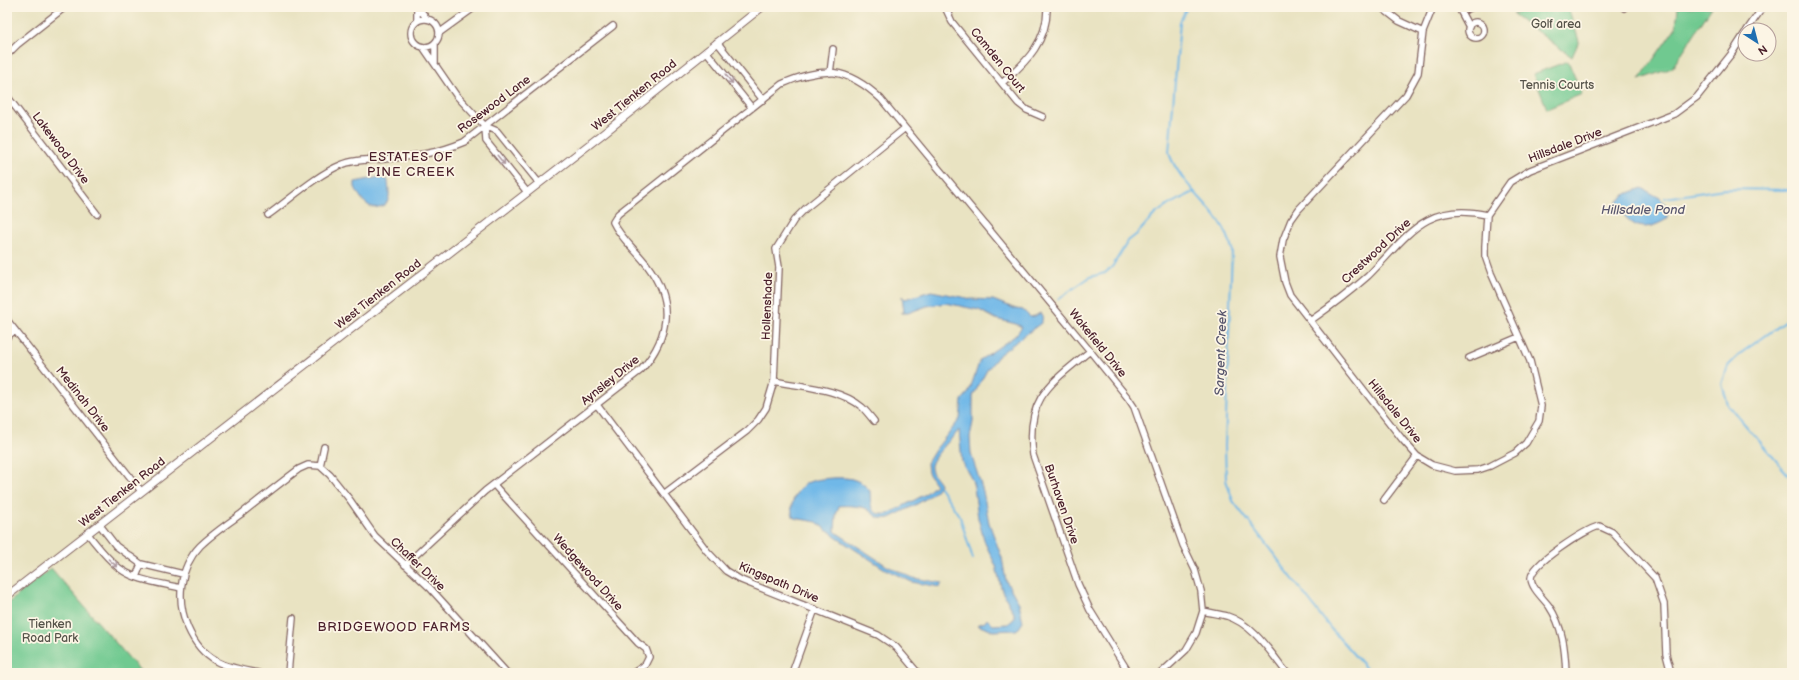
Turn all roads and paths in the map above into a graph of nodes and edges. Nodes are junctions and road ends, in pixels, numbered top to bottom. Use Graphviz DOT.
graph roads {
  1 [pos="65,7"];
  2 [pos="417,7"];
  3 [pos="475,7"];
  4 [pos="762,7"];
  5 [pos="945,7"];
  6 [pos="1047,7"];
  7 [pos="1382,7"];
  8 [pos="1432,7"];
  9 [pos="1472,7"];
  10 [pos="1763,7"];
  11 [pos="1460,10"];
  12 [pos="427,19"];
  13 [pos="417,21"];
  14 [pos="1753,22"];
  15 [pos="436,24"];
  16 [pos="449,25"];
  17 [pos="613,26"];
  18 [pos="1469,27"];
  19 [pos="1423,32"];
  20 [pos="439,33"];
  21 [pos="717,42"];
  22 [pos="435,44"];
  23 [pos="1737,44"];
  24 [pos="423,48"];
  25 [pos="833,49"];
  26 [pos="706,51"];
  27 [pos="7,55"];
  28 [pos="435,63"];
  29 [pos="830,73"];
  30 [pos="1003,82"];
  31 [pos="7,96"];
  32 [pos="763,100"];
  33 [pos="752,108"];
  34 [pos="1042,118"];
  35 [pos="485,126"];
  36 [pos="905,128"];
  37 [pos="539,183"];
  38 [pos="527,192"];
  39 [pos="97,214"];
  40 [pos="268,215"];
  41 [pos="1487,215"];
  42 [pos="7,320"];
  43 [pos="1310,321"];
  44 [pos="15,330"];
  45 [pos="7,337"];
  46 [pos="1519,337"];
  47 [pos="1090,351"];
  48 [pos="1469,358"];
  49 [pos="774,381"];
  50 [pos="597,405"];
  51 [pos="874,421"];
  52 [pos="324,447"];
  53 [pos="1417,456"];
  54 [pos="320,466"];
  55 [pos="494,485"];
  56 [pos="141,491"];
  57 [pos="665,493"];
  58 [pos="1384,500"];
  59 [pos="98,524"];
  60 [pos="87,533"];
  61 [pos="141,564"];
  62 [pos="405,565"];
  63 [pos="183,574"];
  64 [pos="136,577"];
  65 [pos="181,588"];
  66 [pos="7,596"];
  67 [pos="815,609"];
  68 [pos="1203,611"];
  69 [pos="294,618"];
  70 [pos="258,673"];
  71 [pos="288,673"];
  72 [pos="507,673"];
  73 [pos="633,673"];
  74 [pos="792,673"];
  75 [pos="918,673"];
  76 [pos="1129,673"];
  77 [pos="1161,673"];
  78 [pos="1287,673"];
  79 [pos="1566,673"];
  80 [pos="1672,673"];
  1 -- 27 [label="street"];
  2 -- 12 [label="street"];
  2 -- 13 [label="street"];
  3 -- 16 [label="street"];
  4 -- 21 [label="street, West Tienken Road"];
  5 -- 30 [label="street, Camden Court"];
  6 -- 30 [label="street"];
  7 -- 19 [label="street"];
  8 -- 19 [label="street, Hillsdale Drive"];
  9 -- 11 [label="street"];
  10 -- 14 [label="street"];
  11 -- 18 [label="street"];
  12 -- 13 [label="street"];
  12 -- 15 [label="street"];
  13 -- 24 [label="street"];
  15 -- 16 [label="street"];
  15 -- 20 [label="street"];
  16 -- 20 [label="street"];
  17 -- 35 [label="street, Rosewood Lane"];
  19 -- 43 [label="street, Hillsdale Drive"];
  20 -- 22 [label="street"];
  21 -- 26 [label="street, West Tienken Road"];
  21 -- 32 [label="street"];
  22 -- 24 [label="street"];
  22 -- 28 [label="street"];
  23 -- 41 [label="street, Hillsdale Drive"];
  24 -- 28 [label="street"];
  25 -- 29 [label="street"];
  26 -- 33 [label="street, one-way"];
  26 -- 37 [label="street, West Tienken Road"];
  28 -- 35 [label="street"];
  29 -- 32 [label="street, Aynsley Drive"];
  29 -- 36 [label="street, Wakefield Drive"];
  30 -- 34 [label="street, Camden Court"];
  31 -- 39 [label="street, Lakewood Drive"];
  32 -- 33 [label="street, Aynsley Drive"];
  33 -- 50 [label="street, Aynsley Drive"];
  35 -- 37 [label="street"];
  35 -- 38 [label="street, one-way"];
  35 -- 40 [label="street, Rosewood Lane"];
  36 -- 47 [label="street, Wakefield Drive"];
  36 -- 49 [label="street, Hollenshade"];
  37 -- 38 [label="street, West Tienken Road"];
  38 -- 56 [label="street, West Tienken Road"];
  41 -- 43 [label="street, Crestwood Drive"];
  41 -- 46 [label="street, Hillsdale Drive"];
  42 -- 44 [label="street, Medinah Drive"];
  43 -- 53 [label="street, Hillsdale Drive"];
  44 -- 45 [label="street"];
  44 -- 56 [label="street, Medinah Drive"];
  46 -- 48 [label="street"];
  46 -- 53 [label="street, Hillsdale Drive"];
  47 -- 68 [label="street, Wakefield Drive"];
  47 -- 76 [label="street, Burhaven Drive"];
  49 -- 51 [label="street"];
  49 -- 57 [label="street, Hollenshade"];
  50 -- 55 [label="street, Aynsley Drive"];
  50 -- 57 [label="street, Kingspath Drive"];
  52 -- 54 [label="street"];
  53 -- 58 [label="street"];
  54 -- 62 [label="street, Chaffer Drive"];
  54 -- 63 [label="street"];
  55 -- 62 [label="street, Aynsley Drive"];
  55 -- 73 [label="street, Wedgewood Drive"];
  56 -- 59 [label="street, West Tienken Road"];
  57 -- 67 [label="street, Kingspath Drive"];
  59 -- 60 [label="street, West Tienken Road"];
  59 -- 61 [label="street"];
  60 -- 64 [label="street, one-way"];
  60 -- 66 [label="street, West Tienken Road"];
  61 -- 63 [label="street"];
  61 -- 64 [label="street"];
  62 -- 72 [label="street, Chaffer Drive"];
  63 -- 65 [label="street"];
  64 -- 65 [label="street"];
  65 -- 70 [label="street"];
  67 -- 74 [label="street"];
  67 -- 75 [label="street, Kingspath Drive"];
  68 -- 77 [label="street"];
  68 -- 78 [label="street"];
  69 -- 71 [label="street"];
  79 -- 80 [label="street"];
}
